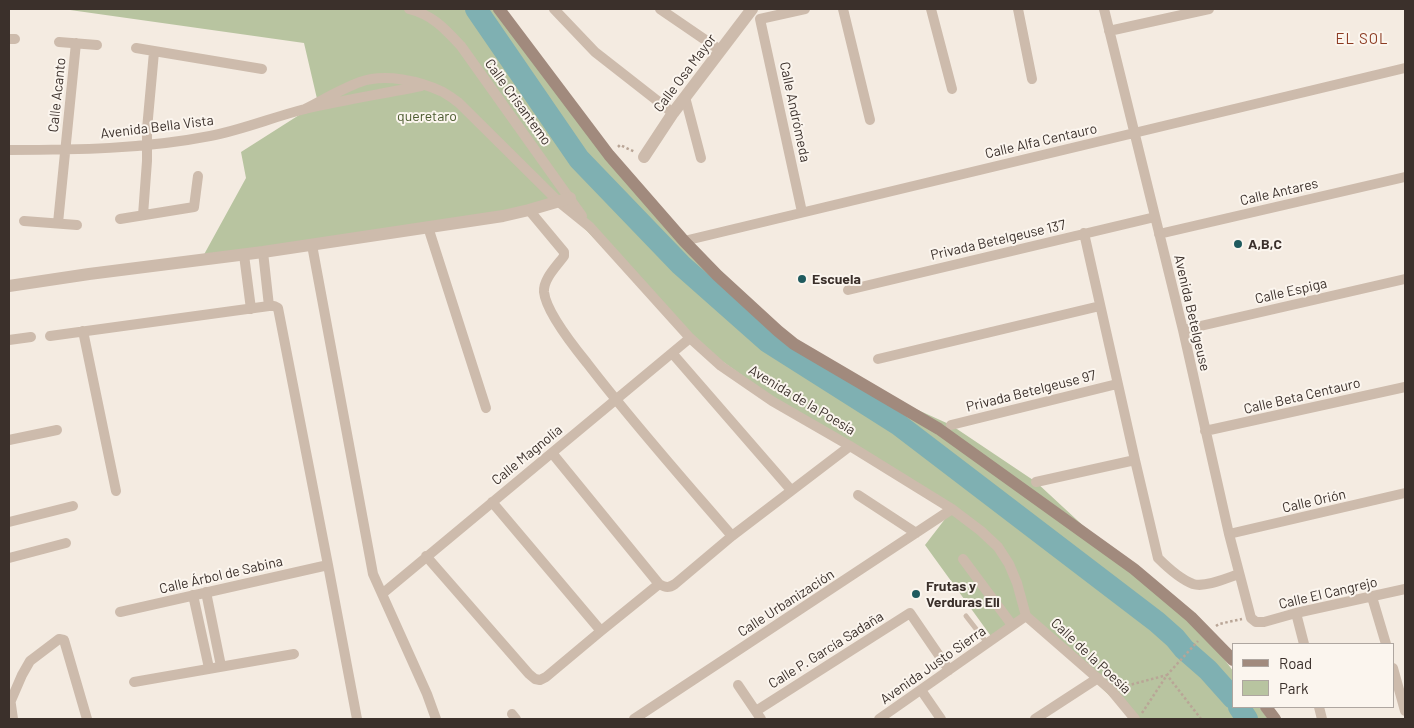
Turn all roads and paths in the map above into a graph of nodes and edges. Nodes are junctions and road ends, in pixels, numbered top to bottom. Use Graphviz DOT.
graph roads {
  1 [pos="410,9"];
  2 [pos="499,9"];
  3 [pos="554,9"];
  4 [pos="660,9"];
  5 [pos="804,9"];
  6 [pos="843,9"];
  7 [pos="931,9"];
  8 [pos="1018,9"];
  9 [pos="1104,9"];
  10 [pos="1209,9"];
  11 [pos="754,13"];
  12 [pos="1109,31"];
  13 [pos="59,42"];
  14 [pos="76,43"];
  15 [pos="97,45"];
  16 [pos="136,48"];
  17 [pos="720,50"];
  18 [pos="154,52"];
  19 [pos="1405,68"];
  20 [pos="262,69"];
  21 [pos="1032,79"];
  22 [pos="424,86"];
  23 [pos="952,89"];
  24 [pos="685,96"];
  25 [pos="305,109"];
  26 [pos="673,113"];
  27 [pos="870,120"];
  28 [pos="1135,133"];
  29 [pos="147,145"];
  30 [pos="9,150"];
  31 [pos="65,150"];
  32 [pos="610,155"];
  33 [pos="644,157"];
  34 [pos="701,158"];
  35 [pos="198,176"];
  36 [pos="1405,177"];
  37 [pos="565,200"];
  38 [pos="530,210"];
  39 [pos="802,212"];
  40 [pos="143,215"];
  41 [pos="1155,217"];
  42 [pos="120,219"];
  43 [pos="24,221"];
  44 [pos="58,223"];
  45 [pos="78,225"];
  46 [pos="428,227"];
  47 [pos="1084,233"];
  48 [pos="1159,234"];
  49 [pos="684,241"];
  50 [pos="312,244"];
  51 [pos="263,252"];
  52 [pos="244,255"];
  53 [pos="1405,279"];
  54 [pos="9,286"];
  55 [pos="848,290"];
  56 [pos="269,306"];
  57 [pos="1100,306"];
  58 [pos="251,309"];
  59 [pos="1183,330"];
  60 [pos="83,332"];
  61 [pos="50,336"];
  62 [pos="31,337"];
  63 [pos="690,338"];
  64 [pos="9,340"];
  65 [pos="672,353"];
  66 [pos="878,359"];
  67 [pos="1118,384"];
  68 [pos="1405,387"];
  69 [pos="616,401"];
  70 [pos="486,408"];
  71 [pos="950,425"];
  72 [pos="57,430"];
  73 [pos="1205,431"];
  74 [pos="9,440"];
  75 [pos="850,446"];
  76 [pos="552,453"];
  77 [pos="1134,460"];
  78 [pos="1036,482"];
  79 [pos="791,490"];
  80 [pos="116,492"];
  81 [pos="1405,494"];
  82 [pos="858,495"];
  83 [pos="492,502"];
  84 [pos="73,506"];
  85 [pos="952,509"];
  86 [pos="9,522"];
  87 [pos="916,533"];
  88 [pos="1229,534"];
  89 [pos="732,536"];
  90 [pos="66,543"];
  91 [pos="426,556"];
  92 [pos="9,558"];
  93 [pos="963,558"];
  94 [pos="328,565"];
  95 [pos="1239,574"];
  96 [pos="659,584"];
  97 [pos="1405,589"];
  98 [pos="206,592"];
  99 [pos="382,594"];
  100 [pos="194,595"];
  101 [pos="1372,597"];
  102 [pos="120,612"];
  103 [pos="1296,613"];
  104 [pos="966,616"];
  105 [pos="1026,616"];
  106 [pos="1253,618"];
  107 [pos="1012,626"];
  108 [pos="601,631"];
  109 [pos="1202,637"];
  110 [pos="987,643"];
  111 [pos="1304,643"];
  112 [pos="1386,643"];
  113 [pos="294,654"];
  114 [pos="1232,659"];
  115 [pos="221,666"];
  116 [pos="209,668"];
  117 [pos="949,670"];
  118 [pos="1394,672"];
  119 [pos="1168,673"];
  120 [pos="1098,678"];
  121 [pos="134,682"];
  122 [pos="738,685"];
  123 [pos="921,690"];
  124 [pos="1111,690"];
  125 [pos="9,701"];
  126 [pos="1267,708"];
  127 [pos="1405,711"];
  128 [pos="759,715"];
  129 [pos="12,719"];
  130 [pos="86,719"];
  131 [pos="357,719"];
  132 [pos="436,719"];
  133 [pos="634,719"];
  134 [pos="879,719"];
  135 [pos="941,719"];
  136 [pos="1035,719"];
  137 [pos="1136,719"];
  138 [pos="1201,719"];
  139 [pos="1275,719"];
  1 -- 37 [label="street, Calle Crisantemo"];
  2 -- 32 [label="main road"];
  3 -- 26 [label="street"];
  4 -- 17 [label="street"];
  5 -- 11 [label="street"];
  6 -- 27 [label="street"];
  7 -- 23 [label="street"];
  8 -- 21 [label="street"];
  9 -- 12 [label="street, Avenida Betelgeuse"];
  10 -- 12 [label="street"];
  11 -- 17 [label="street, Calle Osa Mayor"];
  11 -- 39 [label="street, Calle Andrómeda"];
  12 -- 28 [label="street, Avenida Betelgeuse"];
  13 -- 14 [label="street"];
  14 -- 15 [label="street"];
  14 -- 31 [label="street, Calle Acanto"];
  16 -- 18 [label="street"];
  17 -- 24 [label="street, Calle Osa Mayor"];
  18 -- 20 [label="street"];
  18 -- 29 [label="street"];
  19 -- 28 [label="street, Calle Alfa Centauro"];
  22 -- 25 [label="street, Avenida Bella Vista"];
  22 -- 25 [label="street, Avenida Bella Vista"];
  22 -- 37 [label="street, Avenida Bella Vista"];
  24 -- 26 [label="street, Calle Osa Mayor"];
  24 -- 34 [label="street"];
  25 -- 29 [label="street, Avenida Bella Vista"];
  26 -- 33 [label="street, Calle Osa Mayor"];
  28 -- 39 [label="street, Calle Alfa Centauro"];
  28 -- 41 [label="street, Avenida Betelgeuse"];
  29 -- 31 [label="street, Avenida Bella Vista"];
  29 -- 40 [label="street"];
  30 -- 31 [label="street, Avenida Bella Vista"];
  31 -- 44 [label="street, Calle Acanto"];
  32 -- 33 [label="path"];
  32 -- 49 [label="main road"];
  35 -- 40 [label="street"];
  36 -- 48 [label="street, Calle Antares"];
  37 -- 38 [label="street"];
  37 -- 63 [label="street, Avenida de la Poesía"];
  38 -- 46 [label="street"];
  38 -- 69 [label="street"];
  39 -- 49 [label="street, Calle Alfa Centauro"];
  40 -- 42 [label="street"];
  41 -- 47 [label="street, Privada Betelgeuse 137"];
  41 -- 48 [label="street, Avenida Betelgeuse"];
  43 -- 44 [label="street"];
  44 -- 45 [label="street"];
  46 -- 50 [label="street"];
  46 -- 70 [label="street"];
  47 -- 55 [label="street, Privada Betelgeuse 137"];
  47 -- 57 [label="street, Privada Betelgeuse 97"];
  48 -- 59 [label="street, Avenida Betelgeuse"];
  49 -- 109 [label="main road"];
  50 -- 51 [label="street"];
  50 -- 99 [label="street"];
  51 -- 52 [label="street"];
  51 -- 56 [label="street"];
  52 -- 54 [label="street"];
  52 -- 58 [label="street"];
  53 -- 59 [label="street, Calle Espiga"];
  56 -- 58 [label="street"];
  56 -- 94 [label="street"];
  57 -- 66 [label="street"];
  57 -- 67 [label="street, Privada Betelgeuse 97"];
  58 -- 60 [label="street"];
  59 -- 73 [label="street, Avenida Betelgeuse"];
  60 -- 61 [label="street"];
  60 -- 80 [label="street"];
  62 -- 64 [label="street"];
  63 -- 65 [label="street, Calle Magnolia"];
  63 -- 75 [label="street, Avenida de la Poesía"];
  65 -- 69 [label="street, Calle Magnolia"];
  65 -- 79 [label="street"];
  67 -- 71 [label="street, Privada Betelgeuse 97"];
  67 -- 77 [label="street, Privada Betelgeuse 97"];
  68 -- 73 [label="street, Calle Beta Centauro"];
  69 -- 76 [label="street, Calle Magnolia"];
  69 -- 89 [label="street"];
  72 -- 74 [label="street"];
  73 -- 88 [label="street, Avenida Betelgeuse"];
  75 -- 79 [label="street"];
  75 -- 85 [label="street, Avenida de la Poesía"];
  76 -- 83 [label="street, Calle Magnolia"];
  76 -- 96 [label="street"];
  77 -- 78 [label="street"];
  77 -- 95 [label="street, Privada Betelgeuse 97"];
  79 -- 89 [label="street"];
  81 -- 88 [label="street, Calle Orión"];
  82 -- 87 [label="street"];
  83 -- 91 [label="street, Calle Magnolia"];
  83 -- 108 [label="street"];
  84 -- 86 [label="street"];
  85 -- 87 [label="street, Calle Urbanización"];
  85 -- 105 [label="street, Avenida de la Poesía"];
  87 -- 133 [label="street, Calle Urbanización"];
  88 -- 95 [label="street, Avenida Betelgeuse"];
  89 -- 96 [label="street"];
  90 -- 92 [label="street"];
  91 -- 99 [label="street, Calle Magnolia"];
  91 -- 108 [label="street"];
  93 -- 107 [label="street"];
  94 -- 98 [label="street, Calle Árbol de Sabina"];
  94 -- 131 [label="street"];
  95 -- 106 [label="street, Avenida Betelgeuse"];
  96 -- 108 [label="street"];
  97 -- 101 [label="street, Calle El Cangrejo"];
  98 -- 100 [label="street, Calle Árbol de Sabina"];
  98 -- 115 [label="street"];
  99 -- 132 [label="street"];
  100 -- 102 [label="street, Calle Árbol de Sabina"];
  100 -- 116 [label="street"];
  101 -- 103 [label="street, Calle El Cangrejo"];
  101 -- 112 [label="street"];
  103 -- 106 [label="street, Calle El Cangrejo"];
  103 -- 111 [label="street"];
  104 -- 110 [label="lane"];
  105 -- 107 [label="street, Avenida Justo Sierra"];
  105 -- 120 [label="street, Calle de la Poesía"];
  106 -- 109 [label="path"];
  107 -- 110 [label="street, Avenida Justo Sierra"];
  109 -- 114 [label="main road"];
  109 -- 119 [label="path"];
  110 -- 117 [label="street, Avenida Justo Sierra"];
  113 -- 115 [label="street"];
  115 -- 116 [label="street"];
  116 -- 121 [label="street"];
  117 -- 123 [label="street, Avenida Justo Sierra"];
  117 -- 128 [label="street, Calle P. García Sadaña"];
  118 -- 127 [label="street"];
  119 -- 124 [label="path"];
  119 -- 137 [label="path"];
  119 -- 138 [label="path"];
  120 -- 124 [label="street, Calle de la Poesía"];
  120 -- 136 [label="street"];
  122 -- 128 [label="street"];
  123 -- 134 [label="street, Avenida Justo Sierra"];
  123 -- 135 [label="street"];
  124 -- 137 [label="street, Calle de la Poesía"];
  125 -- 129 [label="street"];
  125 -- 130 [label="street"];
  126 -- 139 [label="main road"];
}
